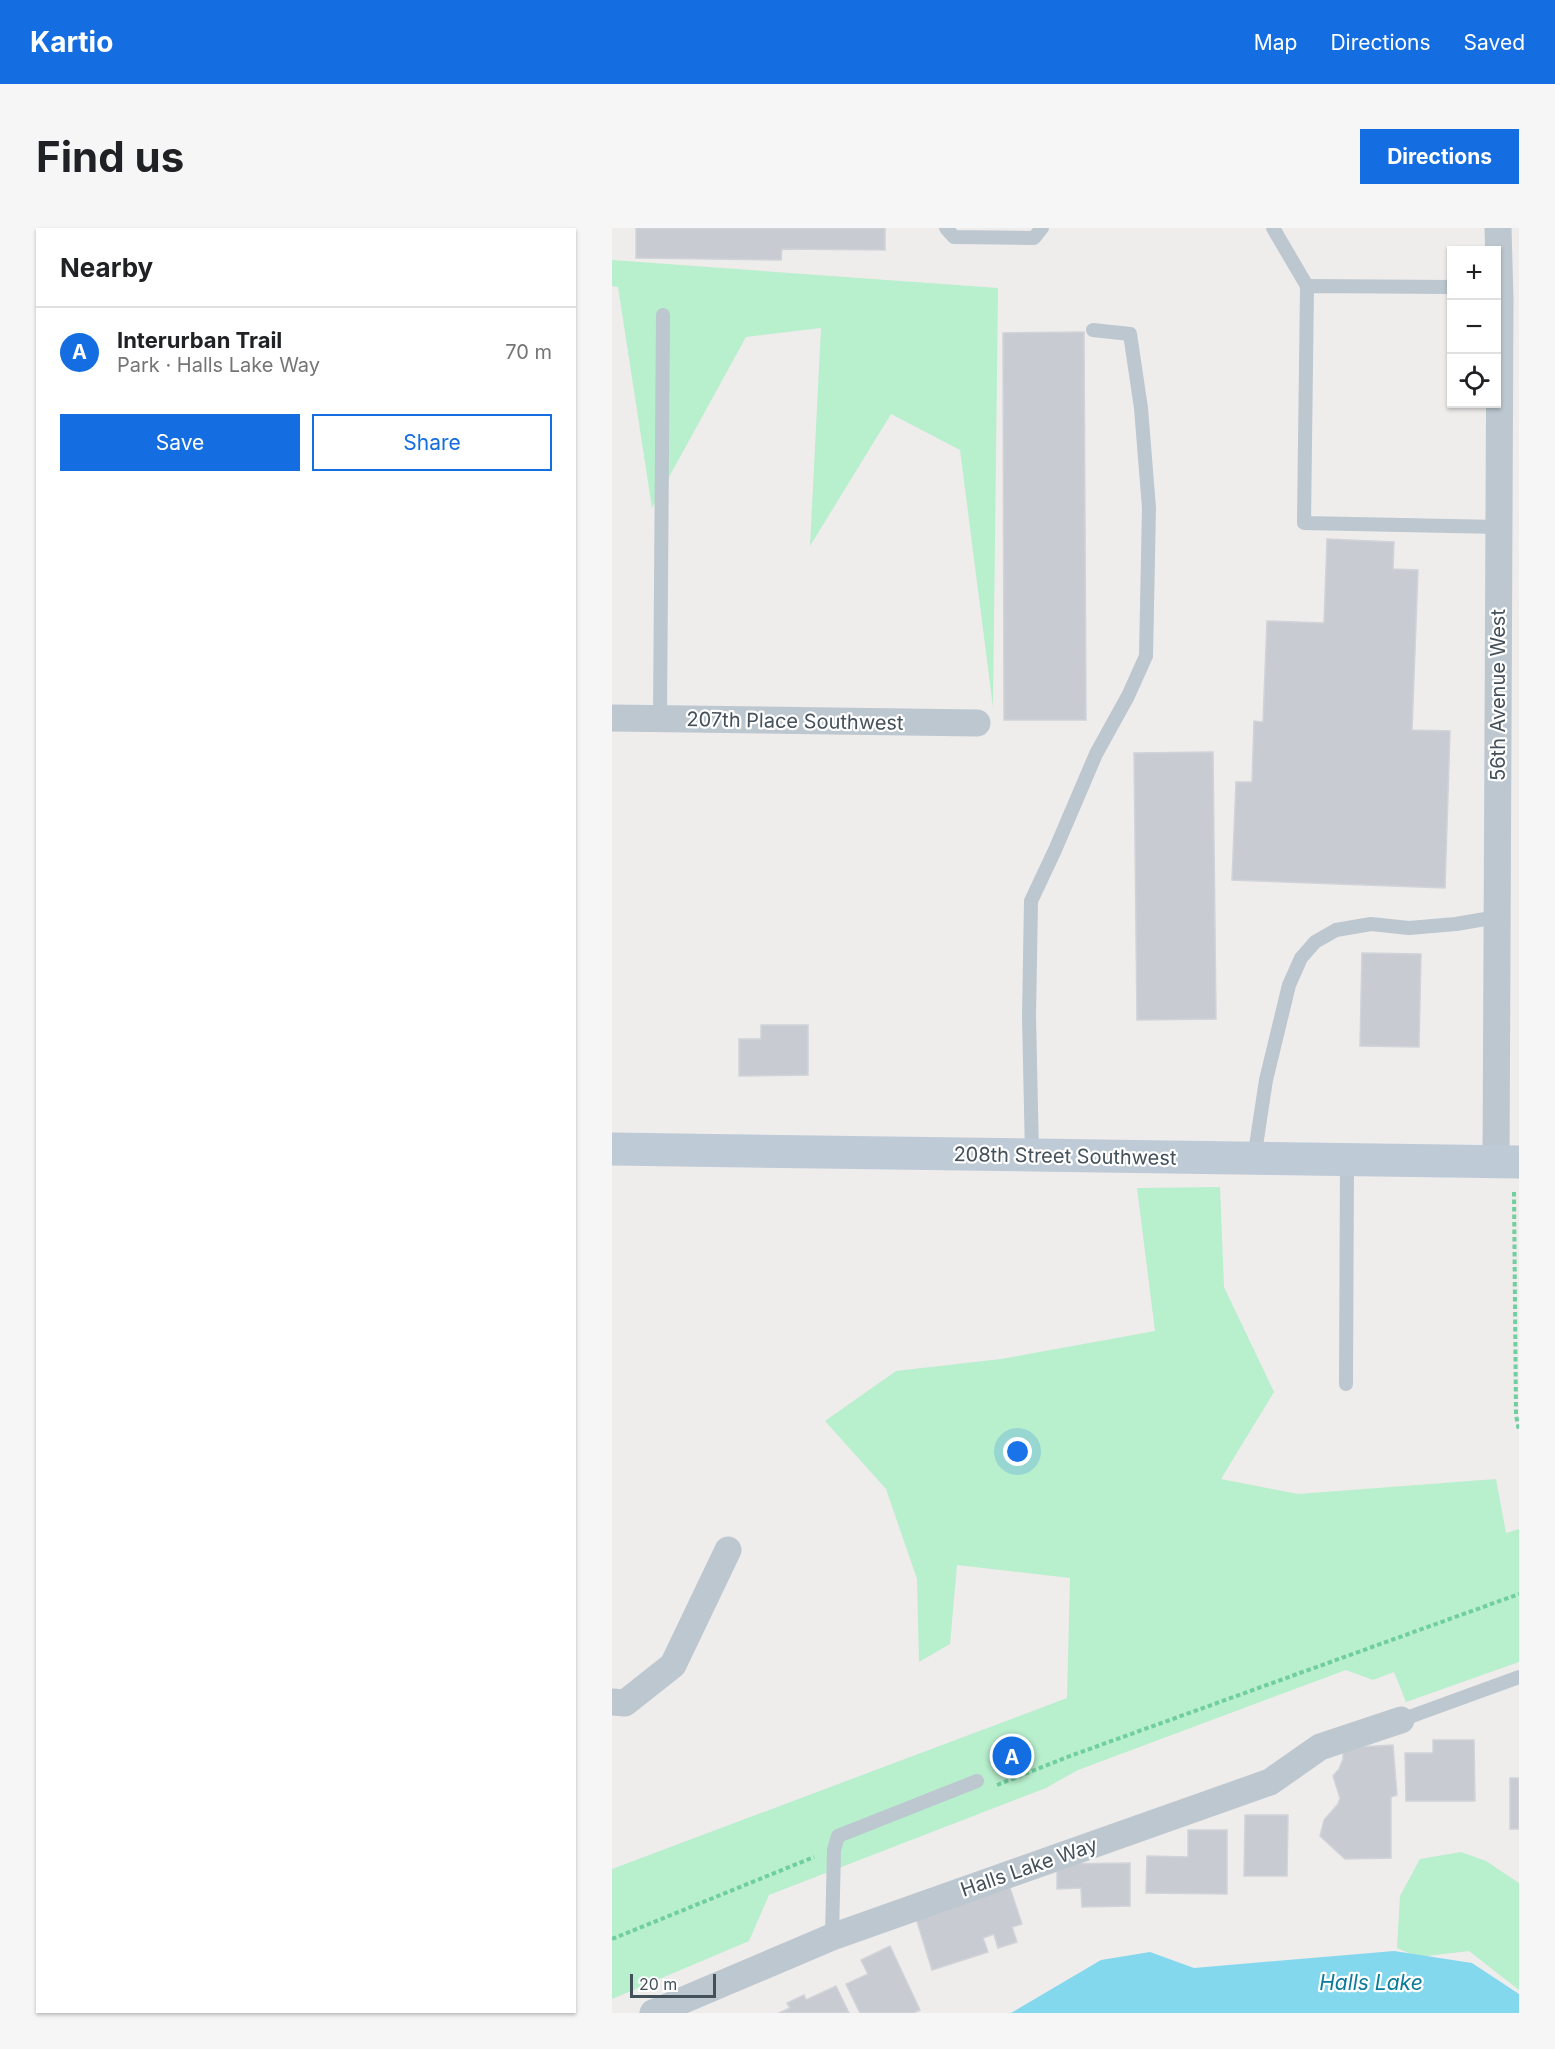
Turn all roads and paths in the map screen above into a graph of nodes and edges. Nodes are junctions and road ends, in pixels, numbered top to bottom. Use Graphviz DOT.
graph roads {
  1 [pos="946,228"];
  2 [pos="1042,228"];
  3 [pos="1273,228"];
  4 [pos="1498,228"];
  5 [pos="1306,286"];
  6 [pos="1447,287"];
  7 [pos="1504,294"];
  8 [pos="663,315"];
  9 [pos="1094,330"];
  10 [pos="1499,527"];
  11 [pos="612,718"];
  12 [pos="660,719"];
  13 [pos="977,723"];
  14 [pos="1497,917"];
  15 [pos="612,1149"];
  16 [pos="1032,1155"];
  17 [pos="1254,1158"];
  18 [pos="1347,1160"];
  19 [pos="1510,1162"];
  20 [pos="1346,1384"];
  21 [pos="1519,1431"];
  22 [pos="728,1550"];
  23 [pos="1519,1594"];
  24 [pos="1519,1677"];
  25 [pos="612,1702"];
  26 [pos="1401,1720"];
  27 [pos="1070,1756"];
  28 [pos="977,1781"];
  29 [pos="834,1850"];
  30 [pos="832,1937"];
  31 [pos="612,1939"];
  32 [pos="653,2013"];
  1 -- 2 [label="lane"];
  3 -- 5 [label="lane"];
  4 -- 7 [label="street, 56th Avenue West"];
  5 -- 6 [label="lane"];
  5 -- 10 [label="lane"];
  7 -- 10 [label="street, 56th Avenue West"];
  8 -- 12 [label="lane"];
  9 -- 16 [label="lane"];
  10 -- 14 [label="street, 56th Avenue West"];
  11 -- 12 [label="street, 207th Place Southwest"];
  12 -- 13 [label="street, 207th Place Southwest"];
  14 -- 17 [label="lane"];
  14 -- 19 [label="street, 56th Avenue West"];
  15 -- 16 [label="street, 208th Street Southwest"];
  16 -- 17 [label="street, 208th Street Southwest"];
  17 -- 18 [label="street, 208th Street Southwest"];
  18 -- 19 [label="street, 208th Street Southwest"];
  18 -- 20 [label="lane"];
  19 -- 21 [label="path"];
  22 -- 25 [label="street"];
  23 -- 27 [label="path"];
  24 -- 26 [label="lane"];
  26 -- 30 [label="street, Halls Lake Way"];
  28 -- 29 [label="lane"];
  29 -- 30 [label="lane"];
  29 -- 31 [label="path"];
  30 -- 32 [label="street, Halls Lake Way"];
}
